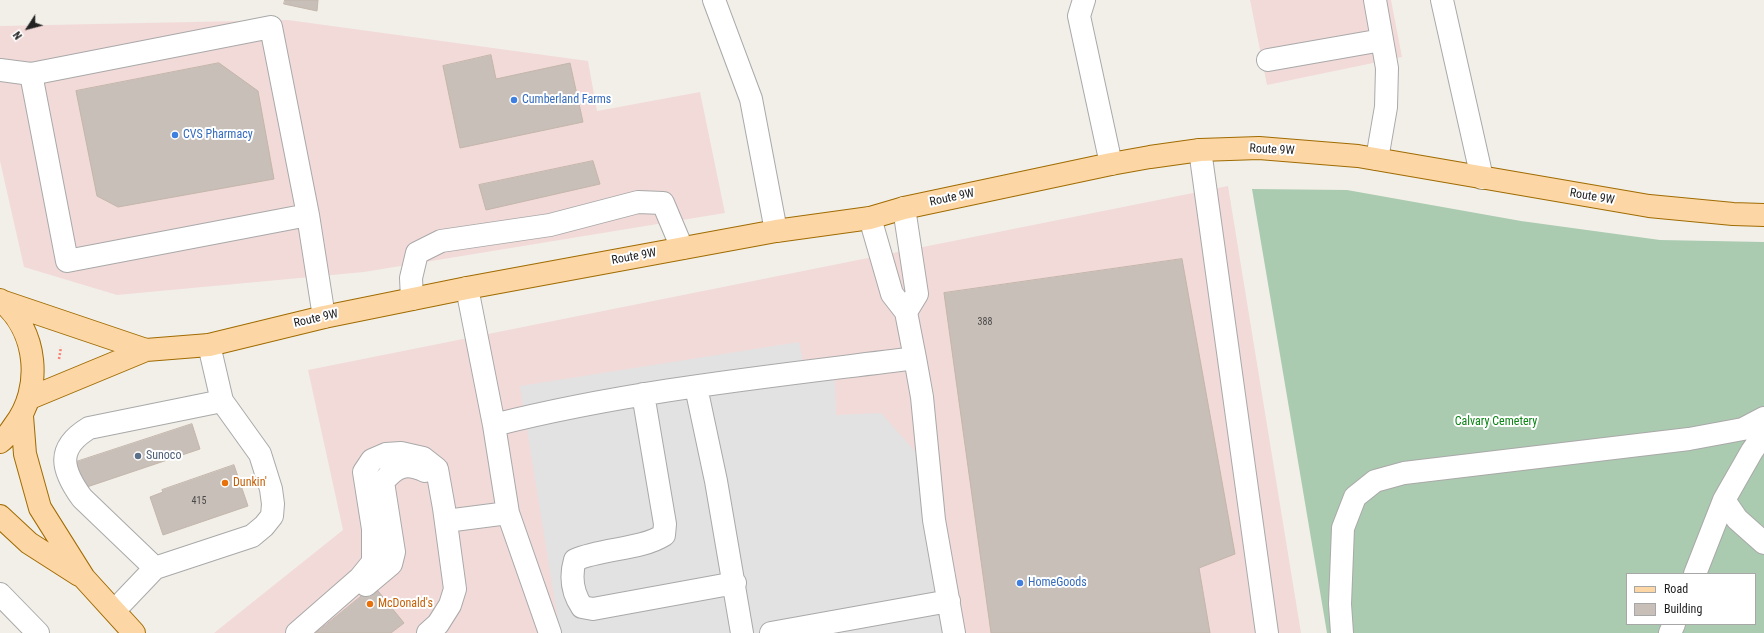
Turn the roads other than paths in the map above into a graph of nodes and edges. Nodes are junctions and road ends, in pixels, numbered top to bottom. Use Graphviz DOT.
graph roads {
  1 [pos="714,0"];
  2 [pos="1084,0"];
  3 [pos="1375,0"];
  4 [pos="1442,0"];
  5 [pos="1382,40"];
  6 [pos="1268,60"];
  7 [pos="0,70"];
  8 [pos="31,74"];
  9 [pos="1200,150"];
  10 [pos="1377,159"];
  11 [pos="1111,164"];
  12 [pos="1482,178"];
  13 [pos="904,208"];
  14 [pos="308,215"];
  15 [pos="1764,215"];
  16 [pos="870,218"];
  17 [pos="776,231"];
  18 [pos="682,248"];
  19 [pos="467,288"];
  20 [pos="412,299"];
  21 [pos="2,301"];
  22 [pos="906,312"];
  23 [pos="324,317"];
  24 [pos="209,345"];
  25 [pos="146,350"];
  26 [pos="915,358"];
  27 [pos="696,387"];
  28 [pos="643,394"];
  29 [pos="222,401"];
  30 [pos="26,407"];
  31 [pos="1764,418"];
  32 [pos="494,425"];
  33 [pos="1764,434"];
  34 [pos="0,442"];
  35 [pos="442,494"];
  36 [pos="1724,500"];
  37 [pos="508,513"];
  38 [pos="0,516"];
  39 [pos="446,520"];
  40 [pos="1764,543"];
  41 [pos="155,568"];
  42 [pos="1695,573"];
  43 [pos="84,578"];
  44 [pos="735,583"];
  45 [pos="0,594"];
  46 [pos="949,601"];
  47 [pos="115,610"];
  48 [pos="38,633"];
  49 [pos="134,633"];
  50 [pos="297,633"];
  51 [pos="310,633"];
  52 [pos="428,633"];
  53 [pos="550,633"];
  54 [pos="742,633"];
  55 [pos="771,633"];
  56 [pos="954,633"];
  57 [pos="1267,633"];
  58 [pos="1342,633"];
  1 -- 17 [label="lane"];
  2 -- 11 [label="lane"];
  3 -- 5 [label="lane"];
  4 -- 12 [label="lane"];
  5 -- 6 [label="lane"];
  5 -- 10 [label="lane"];
  7 -- 8 [label="lane"];
  8 -- 14 [label="lane"];
  8 -- 14 [label="lane"];
  9 -- 10 [label="main road, Route 9W"];
  9 -- 11 [label="main road, Route 9W"];
  9 -- 57 [label="lane"];
  10 -- 12 [label="main road, Route 9W"];
  11 -- 13 [label="main road, Route 9W"];
  12 -- 15 [label="main road, Route 9W"];
  13 -- 16 [label="main road, Route 9W"];
  13 -- 22 [label="lane"];
  14 -- 23 [label="lane"];
  16 -- 17 [label="main road, Route 9W"];
  16 -- 22 [label="lane"];
  17 -- 18 [label="main road, Route 9W"];
  18 -- 19 [label="main road, Route 9W"];
  18 -- 20 [label="lane"];
  19 -- 20 [label="main road, Route 9W"];
  19 -- 32 [label="lane"];
  20 -- 23 [label="main road, Route 9W"];
  21 -- 25 [label="main road, Route 9W"];
  21 -- 30 [label="main road"];
  22 -- 26 [label="lane"];
  23 -- 24 [label="main road, Route 9W"];
  24 -- 25 [label="main road, Route 9W"];
  24 -- 29 [label="lane"];
  25 -- 30 [label="main road, Route 9W"];
  26 -- 27 [label="lane"];
  26 -- 46 [label="lane"];
  27 -- 28 [label="lane"];
  27 -- 44 [label="lane"];
  28 -- 32 [label="lane"];
  28 -- 44 [label="lane"];
  29 -- 41 [label="lane"];
  29 -- 41 [label="lane"];
  30 -- 34 [label="main road"];
  30 -- 43 [label="main road"];
  31 -- 58 [label="lane"];
  32 -- 37 [label="lane"];
  33 -- 36 [label="lane"];
  35 -- 39 [label="lane"];
  35 -- 50 [label="lane"];
  35 -- 51 [label="lane"];
  36 -- 40 [label="lane"];
  36 -- 42 [label="lane"];
  37 -- 39 [label="lane"];
  37 -- 53 [label="lane"];
  38 -- 43 [label="main road"];
  39 -- 52 [label="lane"];
  41 -- 47 [label="lane"];
  43 -- 47 [label="main road"];
  44 -- 54 [label="lane"];
  45 -- 48 [label="lane"];
  46 -- 55 [label="lane"];
  46 -- 56 [label="lane"];
  47 -- 49 [label="main road"];
}
